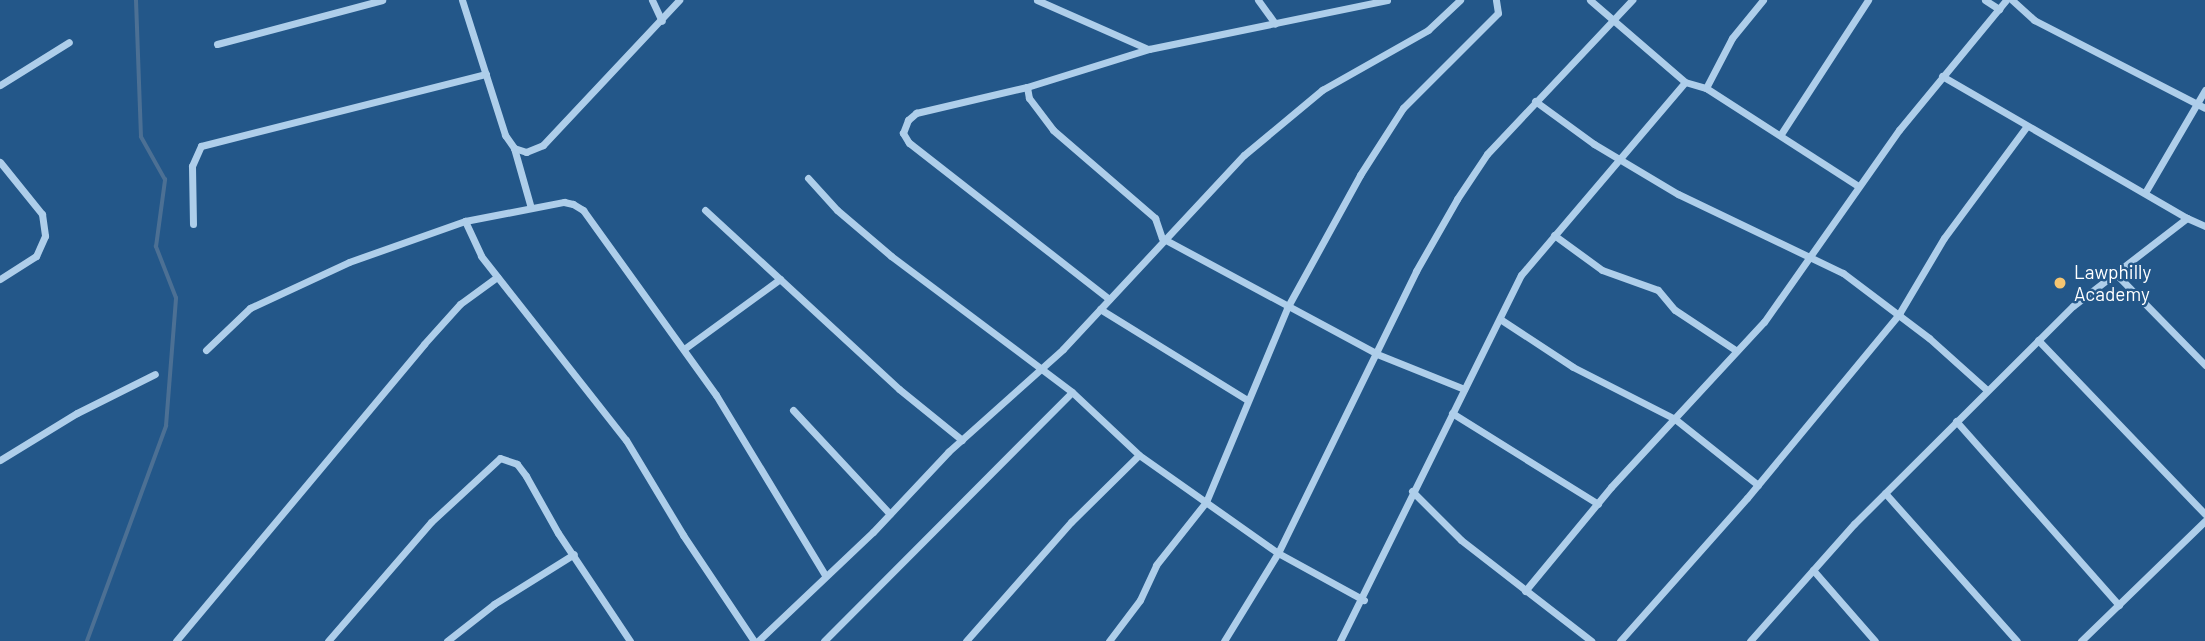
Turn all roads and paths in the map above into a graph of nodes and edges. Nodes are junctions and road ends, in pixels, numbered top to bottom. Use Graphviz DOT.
graph roads {
  1 [pos="382,0"];
  2 [pos="462,0"];
  3 [pos="652,0"];
  4 [pos="679,0"];
  5 [pos="1037,0"];
  6 [pos="1258,0"];
  7 [pos="1387,0"];
  8 [pos="1460,0"];
  9 [pos="1496,0"];
  10 [pos="1590,0"];
  11 [pos="1632,0"];
  12 [pos="1763,0"];
  13 [pos="1868,0"];
  14 [pos="1984,0"];
  15 [pos="2006,0"];
  16 [pos="2012,0"];
  17 [pos="1999,9"];
  18 [pos="662,21"];
  19 [pos="1611,21"];
  20 [pos="1275,23"];
  21 [pos="69,42"];
  22 [pos="216,44"];
  23 [pos="1149,49"];
  24 [pos="486,74"];
  25 [pos="1942,76"];
  26 [pos="1685,82"];
  27 [pos="0,85"];
  28 [pos="1027,87"];
  29 [pos="1706,88"];
  30 [pos="2205,90"];
  31 [pos="1535,101"];
  32 [pos="2197,103"];
  33 [pos="2205,107"];
  34 [pos="2026,127"];
  35 [pos="1781,134"];
  36 [pos="514,148"];
  37 [pos="1619,159"];
  38 [pos="0,162"];
  39 [pos="808,178"];
  40 [pos="1858,186"];
  41 [pos="2146,191"];
  42 [pos="531,208"];
  43 [pos="705,210"];
  44 [pos="2187,218"];
  45 [pos="465,221"];
  46 [pos="193,224"];
  47 [pos="2205,226"];
  48 [pos="1554,235"];
  49 [pos="1162,238"];
  50 [pos="1807,257"];
  51 [pos="2115,273"];
  52 [pos="497,277"];
  53 [pos="0,279"];
  54 [pos="780,279"];
  55 [pos="1109,299"];
  56 [pos="1287,308"];
  57 [pos="1100,309"];
  58 [pos="1899,314"];
  59 [pos="1500,319"];
  60 [pos="2038,341"];
  61 [pos="684,349"];
  62 [pos="206,350"];
  63 [pos="1737,351"];
  64 [pos="1377,354"];
  65 [pos="2205,365"];
  66 [pos="1041,369"];
  67 [pos="155,374"];
  68 [pos="1464,389"];
  69 [pos="1987,390"];
  70 [pos="1072,392"];
  71 [pos="1246,399"];
  72 [pos="793,410"];
  73 [pos="1452,413"];
  74 [pos="1675,418"];
  75 [pos="1956,421"];
  76 [pos="962,440"];
  77 [pos="1139,455"];
  78 [pos="0,460"];
  79 [pos="1758,485"];
  80 [pos="1412,491"];
  81 [pos="1885,493"];
  82 [pos="1206,502"];
  83 [pos="1598,504"];
  84 [pos="2205,513"];
  85 [pos="890,514"];
  86 [pos="2205,521"];
  87 [pos="1278,553"];
  88 [pos="574,554"];
  89 [pos="1813,570"];
  90 [pos="825,575"];
  91 [pos="1525,591"];
  92 [pos="1364,600"];
  93 [pos="2119,605"];
  94 [pos="626,639"];
  95 [pos="176,641"];
  96 [pos="328,641"];
  97 [pos="447,641"];
  98 [pos="756,641"];
  99 [pos="824,641"];
  100 [pos="966,641"];
  101 [pos="1109,641"];
  102 [pos="1224,641"];
  103 [pos="1340,641"];
  104 [pos="1591,641"];
  105 [pos="1620,641"];
  106 [pos="1751,641"];
  107 [pos="1874,641"];
  108 [pos="2017,641"];
  109 [pos="2081,641"];
  1 -- 22 [label="street"];
  2 -- 24 [label="street"];
  3 -- 18 [label="street"];
  4 -- 18 [label="street"];
  5 -- 23 [label="street"];
  6 -- 20 [label="street"];
  7 -- 20 [label="street"];
  8 -- 49 [label="street"];
  9 -- 56 [label="street"];
  10 -- 19 [label="street"];
  11 -- 19 [label="street"];
  12 -- 29 [label="street"];
  13 -- 35 [label="street"];
  14 -- 17 [label="street"];
  15 -- 17 [label="street"];
  16 -- 32 [label="street"];
  17 -- 25 [label="street"];
  18 -- 36 [label="street"];
  19 -- 26 [label="street"];
  19 -- 31 [label="street"];
  20 -- 23 [label="street"];
  21 -- 27 [label="street"];
  23 -- 28 [label="street"];
  24 -- 36 [label="street"];
  24 -- 46 [label="street"];
  25 -- 34 [label="street"];
  25 -- 40 [label="street"];
  26 -- 29 [label="street"];
  26 -- 37 [label="street"];
  28 -- 49 [label="street"];
  28 -- 55 [label="street"];
  29 -- 35 [label="street"];
  30 -- 32 [label="street"];
  31 -- 37 [label="street"];
  31 -- 64 [label="street"];
  32 -- 33 [label="street"];
  32 -- 41 [label="street"];
  34 -- 41 [label="street"];
  34 -- 58 [label="street"];
  35 -- 40 [label="street"];
  36 -- 42 [label="street"];
  37 -- 48 [label="street"];
  37 -- 50 [label="street"];
  38 -- 53 [label="street"];
  39 -- 66 [label="street"];
  40 -- 50 [label="street"];
  41 -- 44 [label="street"];
  42 -- 45 [label="street"];
  42 -- 61 [label="street"];
  43 -- 54 [label="street"];
  44 -- 47 [label="street"];
  44 -- 51 [label="street"];
  45 -- 52 [label="street"];
  45 -- 62 [label="street"];
  48 -- 59 [label="street"];
  48 -- 63 [label="street"];
  49 -- 55 [label="street"];
  49 -- 56 [label="street"];
  50 -- 58 [label="street"];
  50 -- 63 [label="street"];
  51 -- 60 [label="street"];
  51 -- 65 [label="street"];
  52 -- 95 [label="street"];
  52 -- 98 [label="street"];
  54 -- 61 [label="street"];
  54 -- 76 [label="street"];
  55 -- 57 [label="street"];
  56 -- 64 [label="street"];
  56 -- 71 [label="street"];
  57 -- 66 [label="street"];
  57 -- 71 [label="street"];
  58 -- 69 [label="street"];
  58 -- 79 [label="street"];
  59 -- 68 [label="street"];
  59 -- 74 [label="street"];
  60 -- 69 [label="street"];
  60 -- 84 [label="street"];
  61 -- 90 [label="street"];
  63 -- 74 [label="street"];
  64 -- 68 [label="street"];
  64 -- 87 [label="street"];
  66 -- 70 [label="street"];
  66 -- 76 [label="street"];
  67 -- 78 [label="street"];
  68 -- 73 [label="street"];
  69 -- 75 [label="street"];
  70 -- 77 [label="street"];
  70 -- 99 [label="street"];
  71 -- 82 [label="street"];
  72 -- 85 [label="street"];
  73 -- 80 [label="street"];
  73 -- 83 [label="street"];
  74 -- 79 [label="street"];
  74 -- 83 [label="street"];
  75 -- 81 [label="street"];
  75 -- 93 [label="street"];
  76 -- 85 [label="street"];
  77 -- 82 [label="street"];
  77 -- 100 [label="street"];
  79 -- 105 [label="street"];
  80 -- 91 [label="street"];
  80 -- 92 [label="street"];
  81 -- 89 [label="street"];
  81 -- 108 [label="street"];
  82 -- 87 [label="street"];
  82 -- 101 [label="street"];
  83 -- 91 [label="street"];
  85 -- 90 [label="street"];
  86 -- 93 [label="street"];
  87 -- 92 [label="street"];
  87 -- 102 [label="street"];
  88 -- 94 [label="street"];
  88 -- 96 [label="street"];
  88 -- 97 [label="street"];
  89 -- 106 [label="street"];
  89 -- 107 [label="street"];
  90 -- 98 [label="street"];
  91 -- 104 [label="street"];
  92 -- 103 [label="street"];
  93 -- 109 [label="street"];
}
